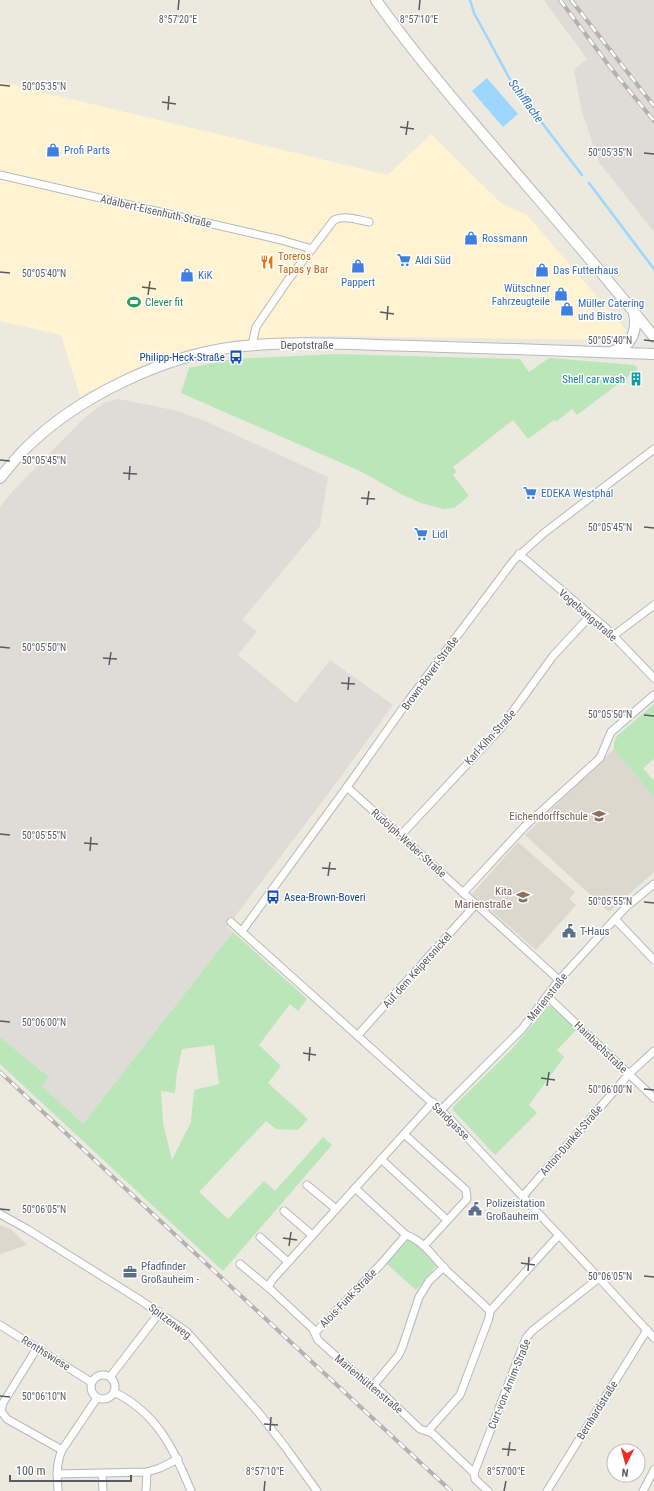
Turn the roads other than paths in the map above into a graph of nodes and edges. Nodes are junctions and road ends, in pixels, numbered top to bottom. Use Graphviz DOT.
graph roads {
  1 [pos="376,0"];
  2 [pos="0,175"];
  3 [pos="369,222"];
  4 [pos="312,249"];
  5 [pos="634,311"];
  6 [pos="654,337"];
  7 [pos="252,345"];
  8 [pos="609,352"];
  9 [pos="654,354"];
  10 [pos="654,449"];
  11 [pos="0,478"];
  12 [pos="519,554"];
  13 [pos="654,605"];
  14 [pos="590,616"];
  15 [pos="613,636"];
  16 [pos="654,678"];
  17 [pos="654,696"];
  18 [pos="347,787"];
  19 [pos="401,835"];
  20 [pos="654,884"];
  21 [pos="464,893"];
  22 [pos="476,904"];
  23 [pos="615,919"];
  24 [pos="231,922"];
  25 [pos="242,931"];
  26 [pos="654,960"];
  27 [pos="559,980"];
  28 [pos="547,996"];
  29 [pos="358,1035"];
  30 [pos="654,1051"];
  31 [pos="629,1074"];
  32 [pos="654,1098"];
  33 [pos="433,1102"];
  34 [pos="441,1110"];
  35 [pos="404,1134"];
  36 [pos="381,1159"];
  37 [pos="307,1185"];
  38 [pos="355,1188"];
  39 [pos="523,1196"];
  40 [pos="336,1209"];
  41 [pos="284,1211"];
  42 [pos="0,1214"];
  43 [pos="447,1220"];
  44 [pos="406,1234"];
  45 [pos="312,1235"];
  46 [pos="559,1235"];
  47 [pos="260,1237"];
  48 [pos="424,1246"];
  49 [pos="288,1262"];
  50 [pos="240,1264"];
  51 [pos="444,1267"];
  52 [pos="599,1278"];
  53 [pos="269,1288"];
  54 [pos="490,1311"];
  55 [pos="160,1312"];
  56 [pos="0,1325"];
  57 [pos="647,1330"];
  58 [pos="315,1333"];
  59 [pos="654,1338"];
  60 [pos="37,1348"];
  61 [pos="110,1377"];
  62 [pos="91,1382"];
  63 [pos="373,1386"];
  64 [pos="114,1392"];
  65 [pos="97,1398"];
  66 [pos="428,1431"];
  67 [pos="62,1450"];
  68 [pos="178,1459"];
  69 [pos="654,1470"];
  70 [pos="147,1472"];
  71 [pos="474,1473"];
  72 [pos="57,1474"];
  73 [pos="102,1474"];
  74 [pos="58,1491"];
  75 [pos="103,1491"];
  76 [pos="146,1491"];
  77 [pos="191,1491"];
  78 [pos="317,1491"];
  79 [pos="488,1491"];
  80 [pos="547,1491"];
  81 [pos="643,1491"];
  1 -- 5 [label="main road"];
  2 -- 4 [label="street, Adalbert-Eisenhuth-Straße"];
  3 -- 4 [label="street"];
  4 -- 7 [label="street"];
  5 -- 6 [label="main road"];
  5 -- 8 [label="main road"];
  7 -- 8 [label="main road, Depotstraße"];
  7 -- 11 [label="main road, Depotstraße"];
  8 -- 9 [label="main road, Depotstraße"];
  10 -- 12 [label="street, Brown-Boveri-Straße"];
  12 -- 14 [label="street, Vogelsangstraße"];
  12 -- 18 [label="street, Brown-Boveri-Straße"];
  13 -- 15 [label="street"];
  14 -- 15 [label="street, Vogelsangstraße"];
  14 -- 19 [label="street, Karl-Kihn-Straße"];
  15 -- 16 [label="street, Vogelsangstraße"];
  17 -- 21 [label="street"];
  18 -- 19 [label="street, Rudolph-Weber-Straße"];
  18 -- 25 [label="street, Brown-Boveri-Straße"];
  19 -- 21 [label="street, Rudolph-Weber-Straße"];
  20 -- 23 [label="street, Marienstraße"];
  21 -- 22 [label="street, Rudolph-Weber-Straße"];
  22 -- 27 [label="street, Rudolph-Weber-Straße"];
  22 -- 29 [label="street, Auf dem Keipersnickel"];
  23 -- 26 [label="street"];
  23 -- 27 [label="street, Marienstraße"];
  24 -- 25 [label="street, Sandgasse"];
  25 -- 29 [label="street, Sandgasse"];
  27 -- 28 [label="street, Marienstraße"];
  28 -- 31 [label="street, Hainbachstraße"];
  28 -- 34 [label="street, Marienstraße"];
  29 -- 33 [label="street, Sandgasse"];
  30 -- 31 [label="street, Anton-Dunkel-Straße"];
  31 -- 32 [label="street, Hainbachstraße"];
  31 -- 39 [label="street, Anton-Dunkel-Straße"];
  33 -- 34 [label="street, Sandgasse"];
  33 -- 35 [label="street"];
  34 -- 39 [label="street, Sandgasse"];
  35 -- 36 [label="street"];
  35 -- 43 [label="street"];
  36 -- 38 [label="street"];
  36 -- 43 [label="street"];
  37 -- 40 [label="street"];
  38 -- 40 [label="street"];
  38 -- 44 [label="street"];
  39 -- 46 [label="street, Sandgasse"];
  40 -- 45 [label="street"];
  41 -- 45 [label="street"];
  42 -- 55 [label="street, Spitzenweg"];
  43 -- 48 [label="street"];
  44 -- 48 [label="street"];
  44 -- 58 [label="street, Alois-Funk-Straße"];
  45 -- 49 [label="street"];
  46 -- 52 [label="street, Sandgasse"];
  46 -- 54 [label="street"];
  47 -- 49 [label="street"];
  48 -- 51 [label="street"];
  49 -- 53 [label="street"];
  50 -- 53 [label="street, Marienhüttenstraße"];
  51 -- 54 [label="street"];
  51 -- 63 [label="street"];
  52 -- 57 [label="street, Sandgasse"];
  52 -- 71 [label="street, Curt-von-Arnim-Straße"];
  53 -- 58 [label="street, Marienhüttenstraße"];
  54 -- 66 [label="street"];
  55 -- 61 [label="street"];
  55 -- 78 [label="street, Spitzenweg"];
  56 -- 60 [label="street, Renthswiese"];
  57 -- 59 [label="street, Sandgasse"];
  57 -- 80 [label="street, Bernhardstraße"];
  58 -- 63 [label="street, Marienhüttenstraße"];
  60 -- 62 [label="street, Renthswiese"];
  60 -- 67 [label="street"];
  61 -- 62 [label="street"];
  61 -- 64 [label="street"];
  62 -- 65 [label="street"];
  63 -- 66 [label="street, Marienhüttenstraße"];
  64 -- 65 [label="street"];
  64 -- 68 [label="street"];
  65 -- 67 [label="street"];
  66 -- 71 [label="street, Marienhüttenstraße"];
  67 -- 72 [label="street"];
  68 -- 70 [label="street"];
  68 -- 77 [label="street"];
  69 -- 81 [label="street"];
  70 -- 73 [label="street"];
  70 -- 76 [label="street"];
  71 -- 79 [label="street"];
  72 -- 73 [label="street"];
  72 -- 74 [label="street"];
  73 -- 75 [label="street"];
}
